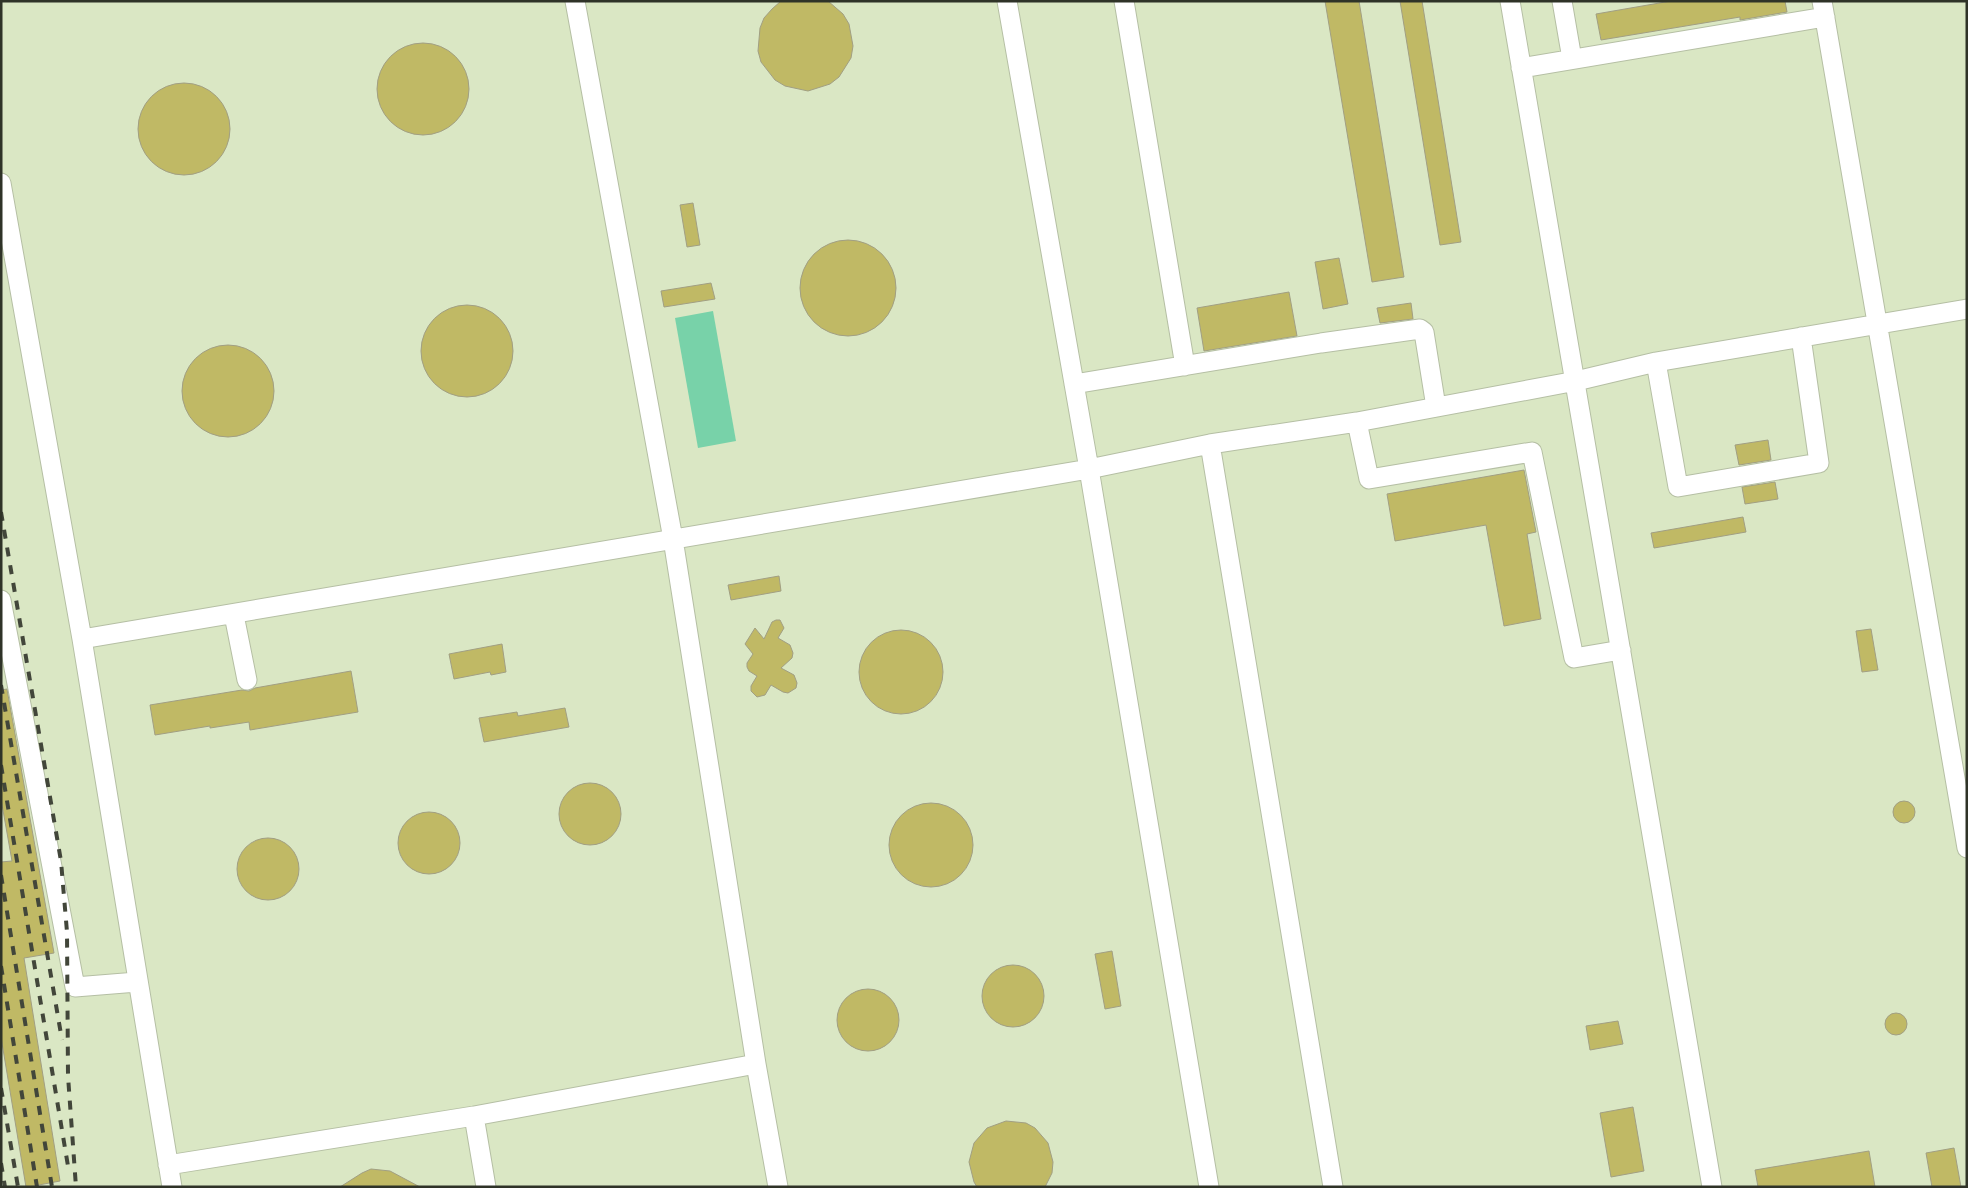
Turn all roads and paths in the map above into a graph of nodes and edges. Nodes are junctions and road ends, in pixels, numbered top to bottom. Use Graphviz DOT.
graph roads {
  1 [pos="575,1"];
  2 [pos="1007,1"];
  3 [pos="1124,1"];
  4 [pos="1510,1"];
  5 [pos="1562,1"];
  6 [pos="1823,9"];
  7 [pos="1572,59"];
  8 [pos="1522,68"];
  9 [pos="1,183"];
  10 [pos="1967,309"];
  11 [pos="1877,324"];
  12 [pos="1801,337"];
  13 [pos="1656,362"];
  14 [pos="1185,366"];
  15 [pos="1576,381"];
  16 [pos="1074,384"];
  17 [pos="1436,407"];
  18 [pos="1357,422"];
  19 [pos="1210,444"];
  20 [pos="1089,469"];
  21 [pos="673,539"];
  22 [pos="1,600"];
  23 [pos="234,615"];
  24 [pos="82,640"];
  25 [pos="1621,650"];
  26 [pos="247,680"];
  27 [pos="1967,848"];
  28 [pos="137,982"];
  29 [pos="756,1064"];
  30 [pos="474,1116"];
  31 [pos="168,1165"];
  32 [pos="172,1187"];
  33 [pos="486,1187"];
  34 [pos="778,1187"];
  35 [pos="1209,1187"];
  36 [pos="1333,1187"];
  37 [pos="1712,1187"];
  1 -- 21 [label="lane"];
  2 -- 16 [label="lane"];
  3 -- 14 [label="lane"];
  4 -- 8 [label="lane"];
  5 -- 7 [label="lane"];
  6 -- 7 [label="lane"];
  6 -- 11 [label="lane"];
  7 -- 8 [label="lane"];
  8 -- 15 [label="lane"];
  9 -- 24 [label="lane"];
  10 -- 11 [label="lane"];
  11 -- 12 [label="lane"];
  11 -- 27 [label="lane"];
  12 -- 13 [label="lane"];
  12 -- 13 [label="lane"];
  13 -- 15 [label="lane"];
  14 -- 16 [label="lane"];
  14 -- 17 [label="lane"];
  15 -- 17 [label="lane"];
  15 -- 25 [label="lane"];
  16 -- 20 [label="lane"];
  17 -- 18 [label="lane"];
  18 -- 19 [label="lane"];
  18 -- 25 [label="lane"];
  19 -- 20 [label="lane"];
  19 -- 36 [label="lane"];
  20 -- 21 [label="lane"];
  20 -- 35 [label="lane"];
  21 -- 23 [label="lane"];
  21 -- 29 [label="lane"];
  22 -- 28 [label="lane"];
  23 -- 24 [label="lane"];
  23 -- 26 [label="lane"];
  24 -- 28 [label="lane"];
  25 -- 37 [label="lane"];
  28 -- 31 [label="lane"];
  29 -- 30 [label="lane"];
  29 -- 34 [label="lane"];
  30 -- 31 [label="lane"];
  30 -- 33 [label="lane"];
  31 -- 32 [label="lane"];
}
